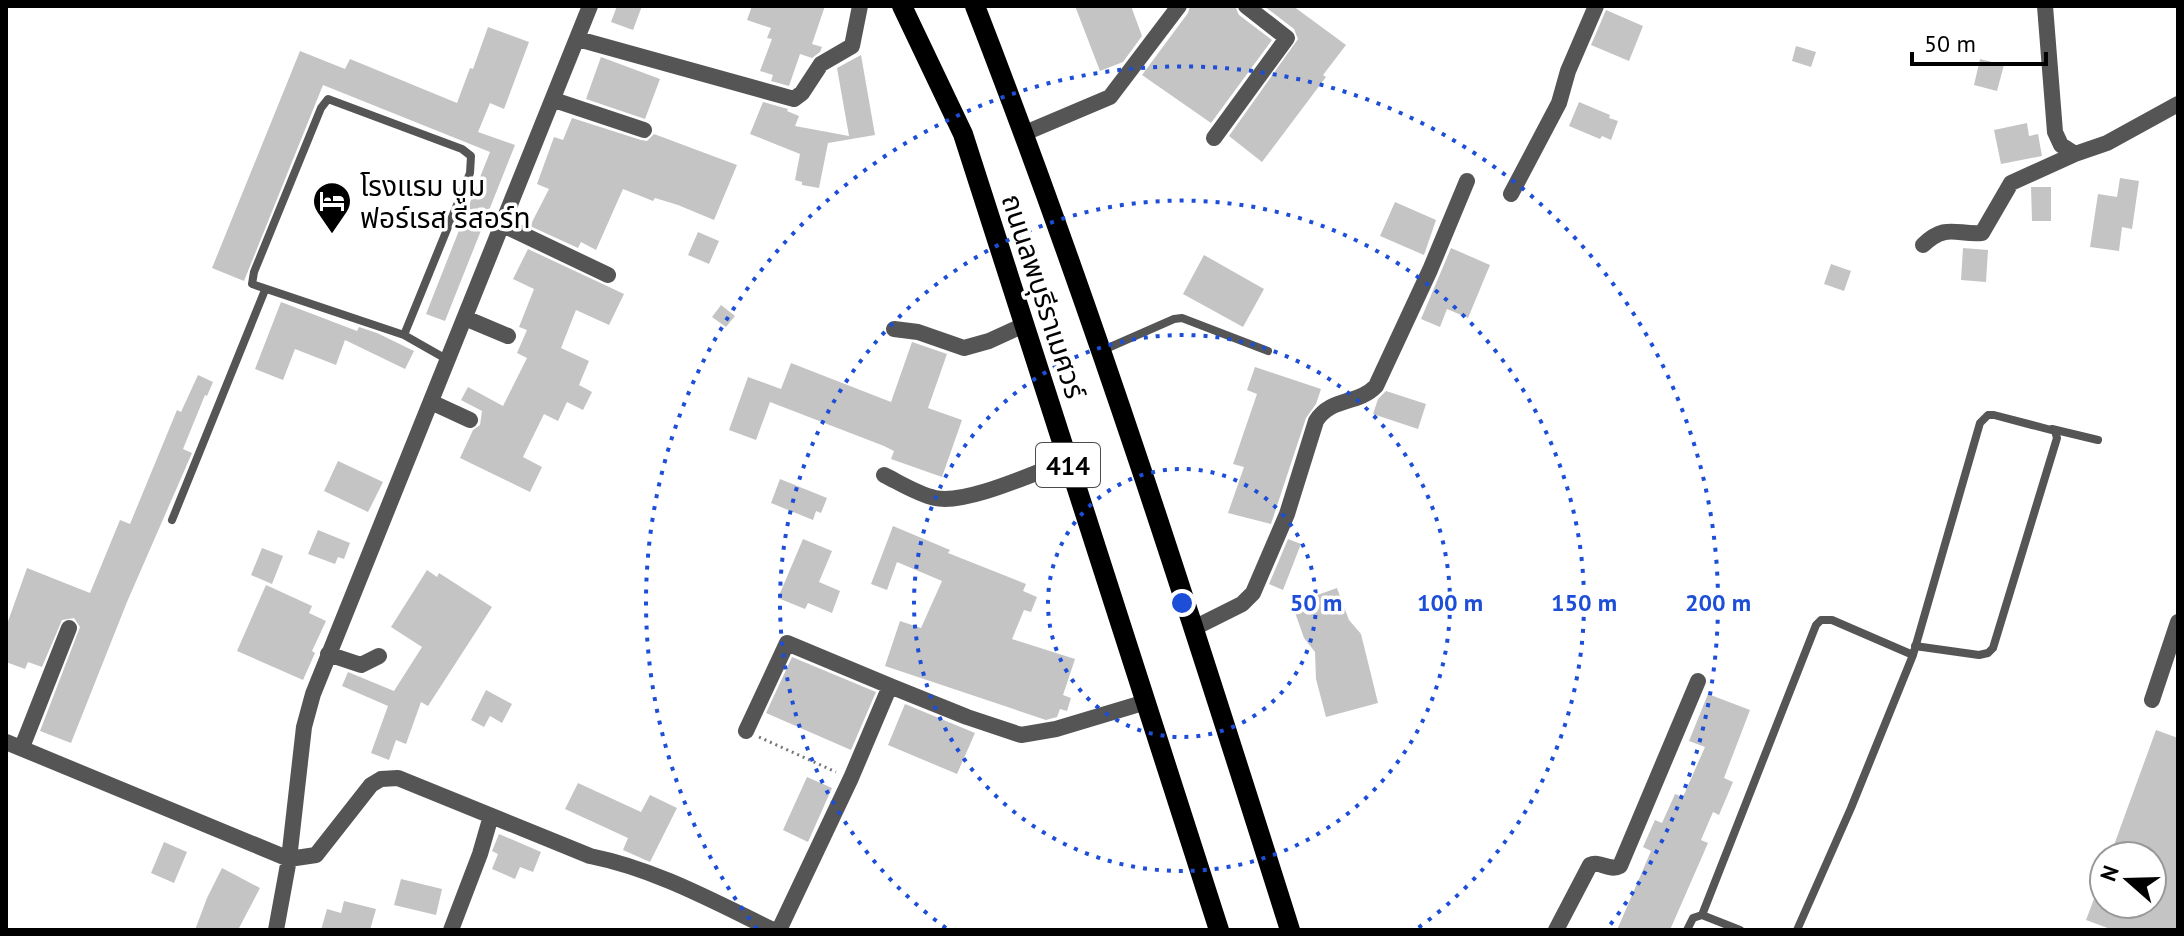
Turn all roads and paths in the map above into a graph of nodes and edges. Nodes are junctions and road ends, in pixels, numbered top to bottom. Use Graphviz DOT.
graph roads {
  1 [pos="590,6"];
  2 [pos="860,6"];
  3 [pos="902,6"];
  4 [pos="975,6"];
  5 [pos="1179,6"];
  6 [pos="1246,6"];
  7 [pos="1596,6"];
  8 [pos="2045,6"];
  9 [pos="578,39"];
  10 [pos="554,100"];
  11 [pos="2178,104"];
  12 [pos="644,130"];
  13 [pos="1025,133"];
  14 [pos="1214,138"];
  15 [pos="2075,154"];
  16 [pos="1467,181"];
  17 [pos="1511,194"];
  18 [pos="503,225"];
  19 [pos="1923,245"];
  20 [pos="608,275"];
  21 [pos="265,290"];
  22 [pos="465,318"];
  23 [pos="1024,325"];
  24 [pos="894,329"];
  25 [pos="404,335"];
  26 [pos="508,336"];
  27 [pos="1100,351"];
  28 [pos="1268,351"];
  29 [pos="448,360"];
  30 [pos="431,402"];
  31 [pos="470,420"];
  32 [pos="2051,429"];
  33 [pos="2098,440"];
  34 [pos="1067,461"];
  35 [pos="884,475"];
  36 [pos="172,520"];
  37 [pos="2178,622"];
  38 [pos="69,628"];
  39 [pos="1194,628"];
  40 [pos="1914,650"];
  41 [pos="328,654"];
  42 [pos="379,656"];
  43 [pos="1698,681"];
  44 [pos="890,686"];
  45 [pos="2152,700"];
  46 [pos="1146,702"];
  47 [pos="746,731"];
  48 [pos="11,748"];
  49 [pos="851,778"];
  50 [pos="491,816"];
  51 [pos="289,859"];
  52 [pos="1702,915"];
  53 [pos="276,930"];
  54 [pos="451,930"];
  55 [pos="773,930"];
  56 [pos="779,930"];
  57 [pos="1219,930"];
  58 [pos="1290,930"];
  59 [pos="1556,930"];
  60 [pos="1687,930"];
  61 [pos="1740,930"];
  62 [pos="1797,930"];
  1 -- 9 [label="street"];
  2 -- 9 [label="street"];
  3 -- 23 [label="main road, ถนนลพบุรีราเมศวร์ / 414"];
  4 -- 13 [label="main road, ถนนลพบุรีราเมศวร์ / 414"];
  5 -- 13 [label="street"];
  6 -- 14 [label="street"];
  7 -- 17 [label="street"];
  8 -- 15 [label="street"];
  9 -- 10 [label="street"];
  10 -- 12 [label="street"];
  10 -- 18 [label="street"];
  11 -- 15 [label="street"];
  13 -- 27 [label="main road, ถนนลพบุรีราเมศวร์ / 414"];
  15 -- 19 [label="street"];
  16 -- 39 [label="street"];
  18 -- 20 [label="street"];
  18 -- 22 [label="street"];
  21 -- 25 [label="lane"];
  21 -- 25 [label="lane"];
  21 -- 36 [label="lane"];
  22 -- 26 [label="street"];
  22 -- 29 [label="street"];
  23 -- 24 [label="street"];
  23 -- 34 [label="main road, ถนนลพบุรีราเมศวร์ / 414"];
  25 -- 29 [label="lane"];
  27 -- 28 [label="lane"];
  27 -- 39 [label="main road, ถนนลพบุรีราเมศวร์ / 414"];
  29 -- 30 [label="street"];
  30 -- 31 [label="street"];
  30 -- 41 [label="street"];
  32 -- 33 [label="lane"];
  32 -- 40 [label="lane"];
  32 -- 40 [label="lane"];
  34 -- 35 [label="street"];
  34 -- 46 [label="main road, ถนนลพบุรีราเมศวร์ / 414"];
  37 -- 45 [label="street"];
  38 -- 48 [label="street"];
  39 -- 58 [label="main road, ถนนลพบุรีราเมศวร์ / 414"];
  40 -- 52 [label="lane"];
  40 -- 62 [label="lane"];
  41 -- 42 [label="street"];
  41 -- 51 [label="street"];
  43 -- 59 [label="street"];
  44 -- 46 [label="street"];
  44 -- 47 [label="street"];
  44 -- 49 [label="street"];
  46 -- 57 [label="main road, ถนนลพบุรีราเมศวร์ / 414"];
  47 -- 49 [label="path"];
  48 -- 51 [label="street"];
  49 -- 56 [label="street"];
  50 -- 51 [label="street"];
  50 -- 54 [label="street"];
  50 -- 55 [label="street"];
  51 -- 53 [label="street"];
  52 -- 60 [label="lane"];
  52 -- 61 [label="lane"];
}
